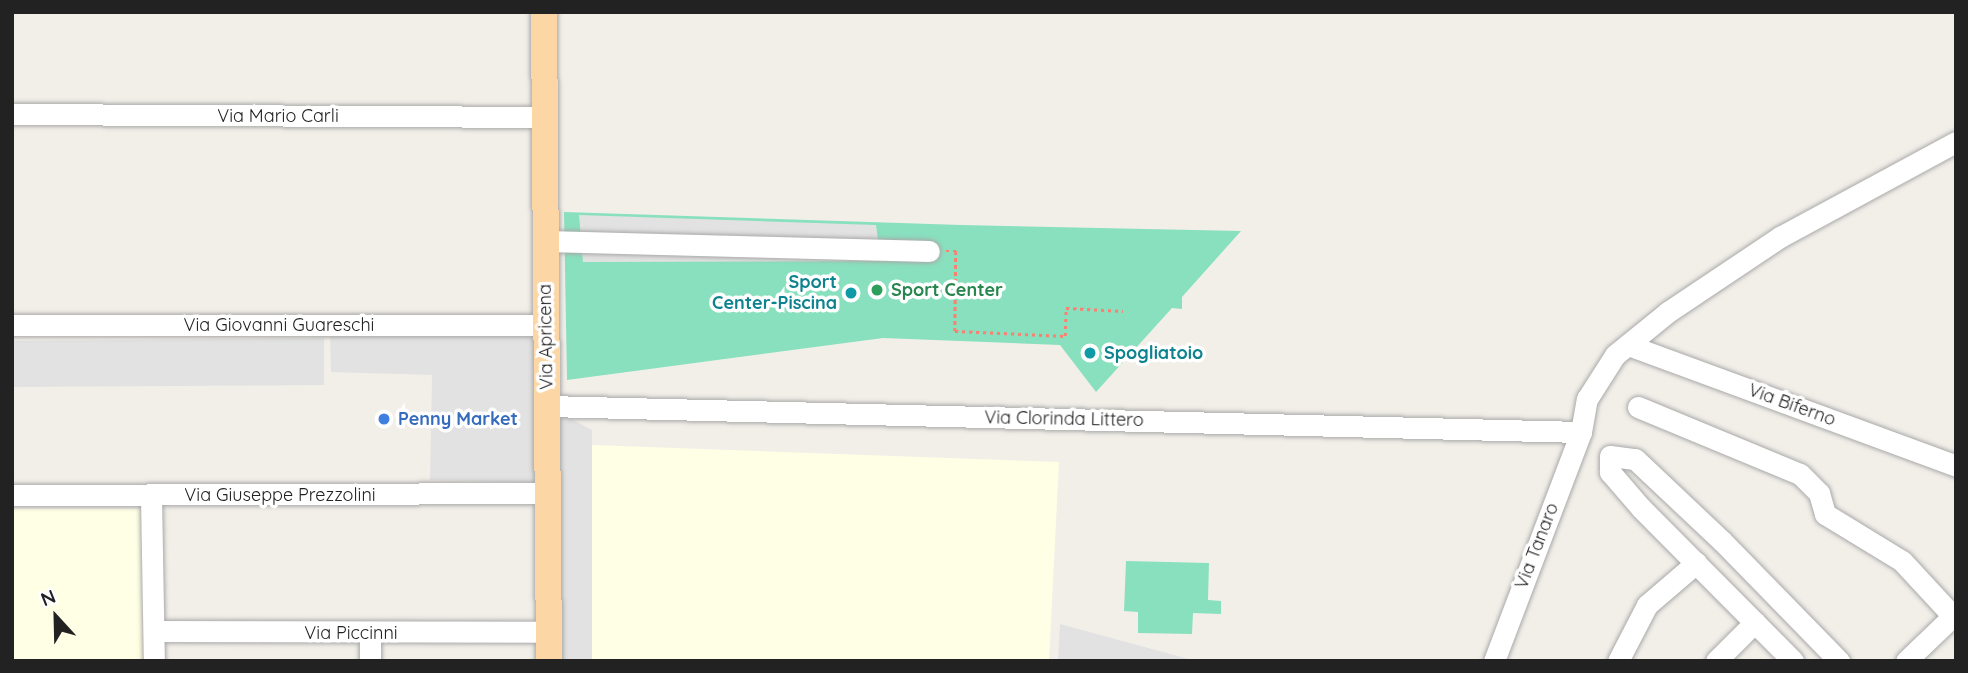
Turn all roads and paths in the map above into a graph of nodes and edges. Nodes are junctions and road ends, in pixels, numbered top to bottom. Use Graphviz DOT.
graph roads {
  1 [pos="544,12"];
  2 [pos="12,114"];
  3 [pos="545,117"];
  4 [pos="1956,142"];
  5 [pos="545,241"];
  6 [pos="929,251"];
  7 [pos="1124,311"];
  8 [pos="12,325"];
  9 [pos="546,325"];
  10 [pos="1628,345"];
  11 [pos="547,405"];
  12 [pos="1638,407"];
  13 [pos="1581,432"];
  14 [pos="1610,456"];
  15 [pos="1956,466"];
  16 [pos="547,493"];
  17 [pos="12,495"];
  18 [pos="151,496"];
  19 [pos="1696,563"];
  20 [pos="1955,614"];
  21 [pos="1755,622"];
  22 [pos="154,631"];
  23 [pos="549,632"];
  24 [pos="370,634"];
  25 [pos="154,661"];
  26 [pos="370,661"];
  27 [pos="549,661"];
  28 [pos="1494,661"];
  29 [pos="1618,661"];
  30 [pos="1716,661"];
  31 [pos="1793,661"];
  32 [pos="1839,661"];
  33 [pos="1906,661"];
  1 -- 3 [label="main road, Via Apricena"];
  2 -- 3 [label="street, Via Mario Carli"];
  3 -- 5 [label="main road, Via Apricena"];
  4 -- 10 [label="street, Via Tanaro"];
  5 -- 6 [label="street"];
  5 -- 9 [label="main road, Via Apricena"];
  6 -- 7 [label="path"];
  8 -- 9 [label="street, Via Giovanni Guareschi"];
  9 -- 11 [label="main road, Via Apricena"];
  10 -- 13 [label="street, Via Tanaro"];
  10 -- 15 [label="street, Via Biferno"];
  11 -- 13 [label="street, Via Clorinda Littero"];
  11 -- 16 [label="main road, Via Apricena"];
  12 -- 20 [label="street"];
  13 -- 14 [label="street"];
  13 -- 28 [label="street, Via Tanaro"];
  14 -- 19 [label="street"];
  14 -- 32 [label="street"];
  16 -- 18 [label="street, Via Giuseppe Prezzolini"];
  16 -- 23 [label="main road, Via Apricena"];
  17 -- 18 [label="street, Via Giuseppe Prezzolini"];
  18 -- 22 [label="street"];
  19 -- 21 [label="street"];
  19 -- 29 [label="street"];
  20 -- 33 [label="street"];
  21 -- 30 [label="street"];
  21 -- 31 [label="street"];
  22 -- 24 [label="street, Via Piccinni"];
  22 -- 25 [label="street"];
  23 -- 24 [label="street, Via Piccinni"];
  23 -- 27 [label="main road, Via Apricena"];
  24 -- 26 [label="street"];
}
